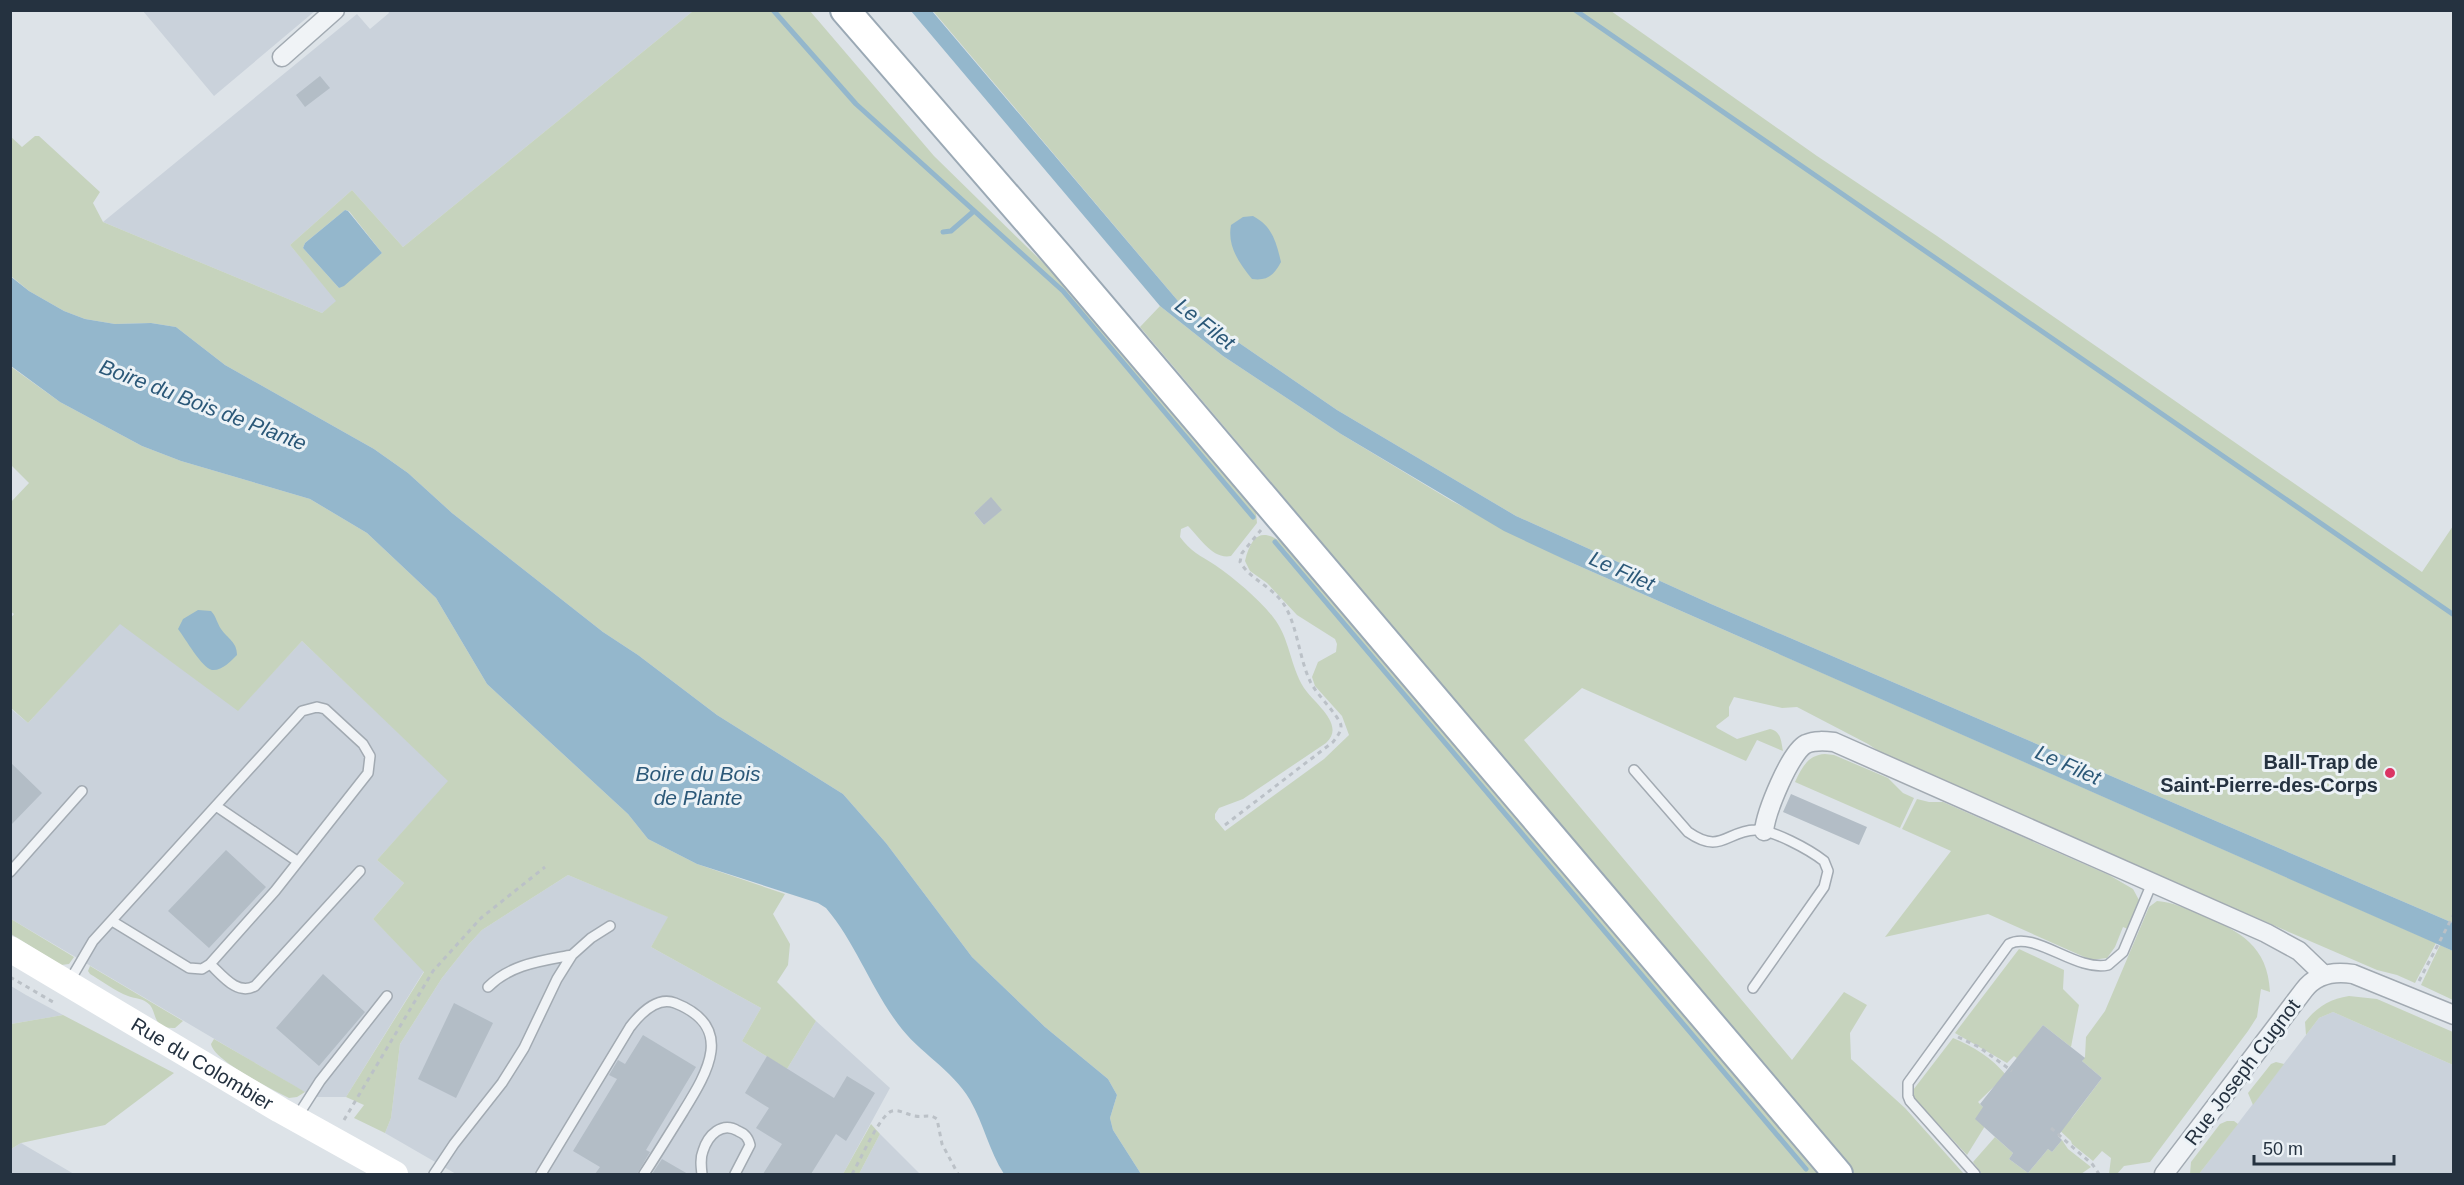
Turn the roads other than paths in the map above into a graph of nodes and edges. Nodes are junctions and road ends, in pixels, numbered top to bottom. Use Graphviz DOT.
graph roads {
  1 [pos="334,10"];
  2 [pos="845,10"];
  3 [pos="282,57"];
  4 [pos="1634,770"];
  5 [pos="82,791"];
  6 [pos="216,806"];
  7 [pos="1764,831"];
  8 [pos="297,861"];
  9 [pos="360,871"];
  10 [pos="10,872"];
  11 [pos="2152,883"];
  12 [pos="112,921"];
  13 [pos="610,926"];
  14 [pos="10,949"];
  15 [pos="572,956"];
  16 [pos="210,964"];
  17 [pos="2324,975"];
  18 [pos="68,984"];
  19 [pos="488,987"];
  20 [pos="1753,988"];
  21 [pos="387,996"];
  22 [pos="2454,1015"];
  23 [pos="296,1119"];
  24 [pos="395,1174"];
  25 [pos="434,1174"];
  26 [pos="541,1174"];
  27 [pos="644,1174"];
  28 [pos="702,1174"];
  29 [pos="735,1174"];
  30 [pos="1838,1174"];
  31 [pos="1975,1174"];
  32 [pos="2164,1174"];
  1 -- 3 [label="street"];
  2 -- 30 [label="main road"];
  4 -- 7 [label="lane"];
  5 -- 10 [label="lane"];
  6 -- 8 [label="lane"];
  6 -- 8 [label="lane"];
  6 -- 12 [label="lane"];
  7 -- 11 [label="street"];
  7 -- 20 [label="lane"];
  8 -- 16 [label="lane"];
  9 -- 16 [label="lane"];
  11 -- 17 [label="street"];
  11 -- 31 [label="lane"];
  12 -- 16 [label="lane"];
  12 -- 18 [label="lane"];
  13 -- 15 [label="lane"];
  14 -- 18 [label="main road, Rue du Colombier"];
  15 -- 19 [label="lane"];
  15 -- 25 [label="lane"];
  17 -- 22 [label="street"];
  17 -- 32 [label="street, Rue Joseph Cugnot"];
  18 -- 23 [label="main road, Rue du Colombier"];
  21 -- 23 [label="lane"];
  23 -- 24 [label="main road, Rue du Colombier"];
  26 -- 27 [label="lane"];
  28 -- 29 [label="lane"];
}
